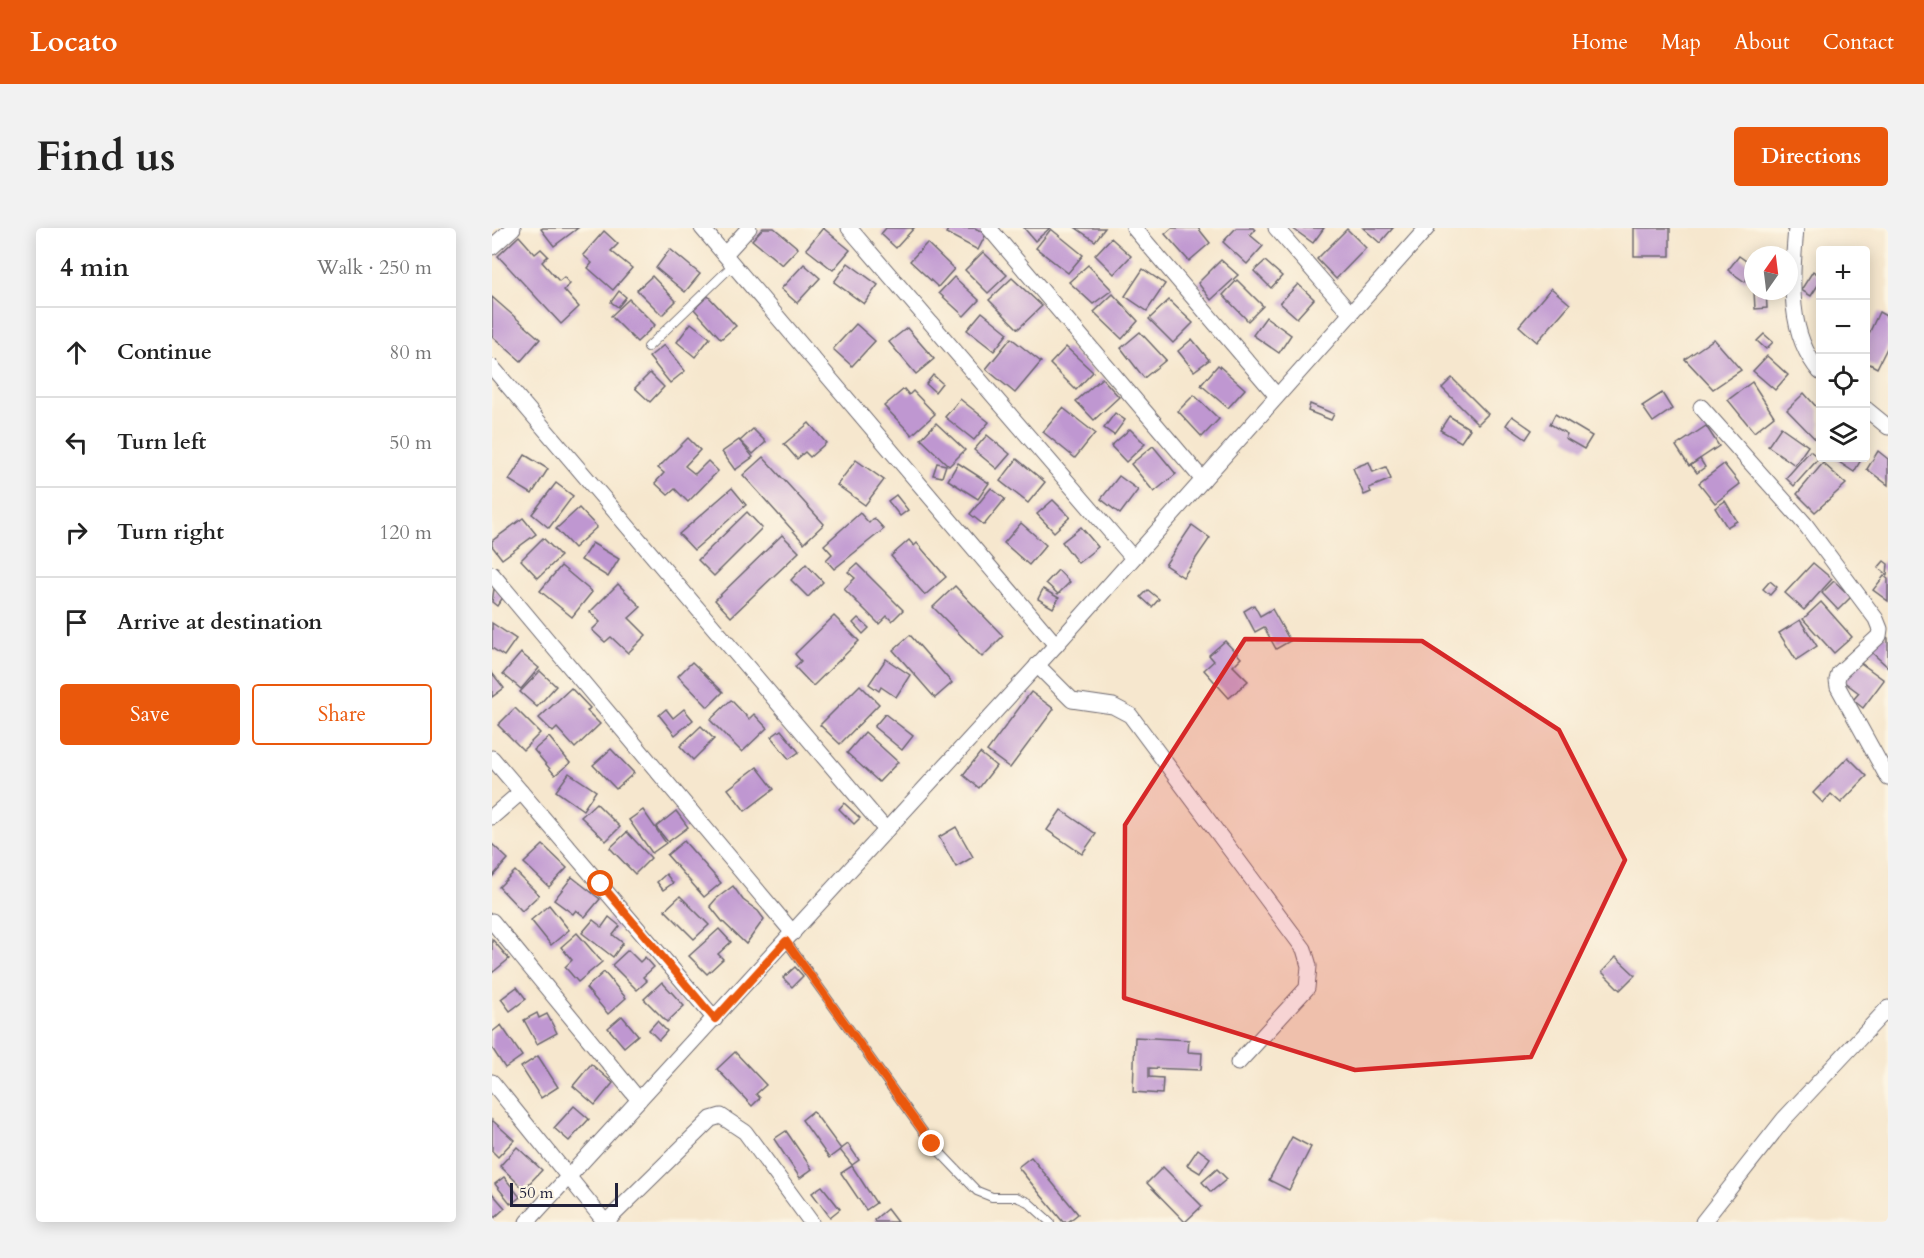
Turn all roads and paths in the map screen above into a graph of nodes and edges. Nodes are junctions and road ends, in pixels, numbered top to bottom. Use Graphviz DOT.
graph roads {
  1 [pos="513,228"];
  2 [pos="702,228"];
  3 [pos="749,228"];
  4 [pos="849,228"];
  5 [pos="989,228"];
  6 [pos="1134,228"];
  7 [pos="1276,228"];
  8 [pos="1427,228"];
  9 [pos="1796,228"];
  10 [pos="492,247"];
  11 [pos="730,259"];
  12 [pos="1351,314"];
  13 [pos="648,347"];
  14 [pos="492,367"];
  15 [pos="1816,367"];
  16 [pos="1277,396"];
  17 [pos="1701,407"];
  18 [pos="1870,412"];
  19 [pos="1888,427"];
  20 [pos="1203,480"];
  21 [pos="1133,558"];
  22 [pos="492,574"];
  23 [pos="1056,645"];
  24 [pos="1037,665"];
  25 [pos="492,758"];
  26 [pos="1888,778"];
  27 [pos="520,792"];
  28 [pos="492,817"];
  29 [pos="886,830"];
  30 [pos="492,921"];
  31 [pos="790,937"];
  32 [pos="1888,1008"];
  33 [pos="715,1019"];
  34 [pos="1238,1063"];
  35 [pos="492,1083"];
  36 [pos="639,1100"];
  37 [pos="569,1176"];
  38 [pos="527,1222"];
  39 [pos="606,1222"];
  40 [pos="811,1222"];
  41 [pos="1050,1222"];
  42 [pos="1703,1222"];
  1 -- 10 [label="street"];
  2 -- 11 [label="street"];
  3 -- 11 [label="street"];
  4 -- 21 [label="street"];
  5 -- 20 [label="street"];
  6 -- 16 [label="street"];
  7 -- 12 [label="street"];
  8 -- 12 [label="street"];
  9 -- 15 [label="street"];
  11 -- 13 [label="lane"];
  11 -- 23 [label="street"];
  12 -- 16 [label="street"];
  14 -- 29 [label="street"];
  16 -- 20 [label="street"];
  17 -- 26 [label="street"];
  18 -- 19 [label="street"];
  20 -- 21 [label="street"];
  21 -- 23 [label="street"];
  22 -- 31 [label="street"];
  23 -- 24 [label="street"];
  24 -- 29 [label="street"];
  24 -- 34 [label="street"];
  25 -- 27 [label="street"];
  27 -- 28 [label="street"];
  27 -- 33 [label="street"];
  29 -- 31 [label="street"];
  30 -- 36 [label="street"];
  31 -- 33 [label="street"];
  31 -- 41 [label="lane"];
  32 -- 42 [label="street"];
  33 -- 36 [label="street"];
  35 -- 37 [label="street"];
  36 -- 37 [label="street"];
  37 -- 38 [label="street"];
  37 -- 39 [label="street"];
  39 -- 40 [label="street"];
}
